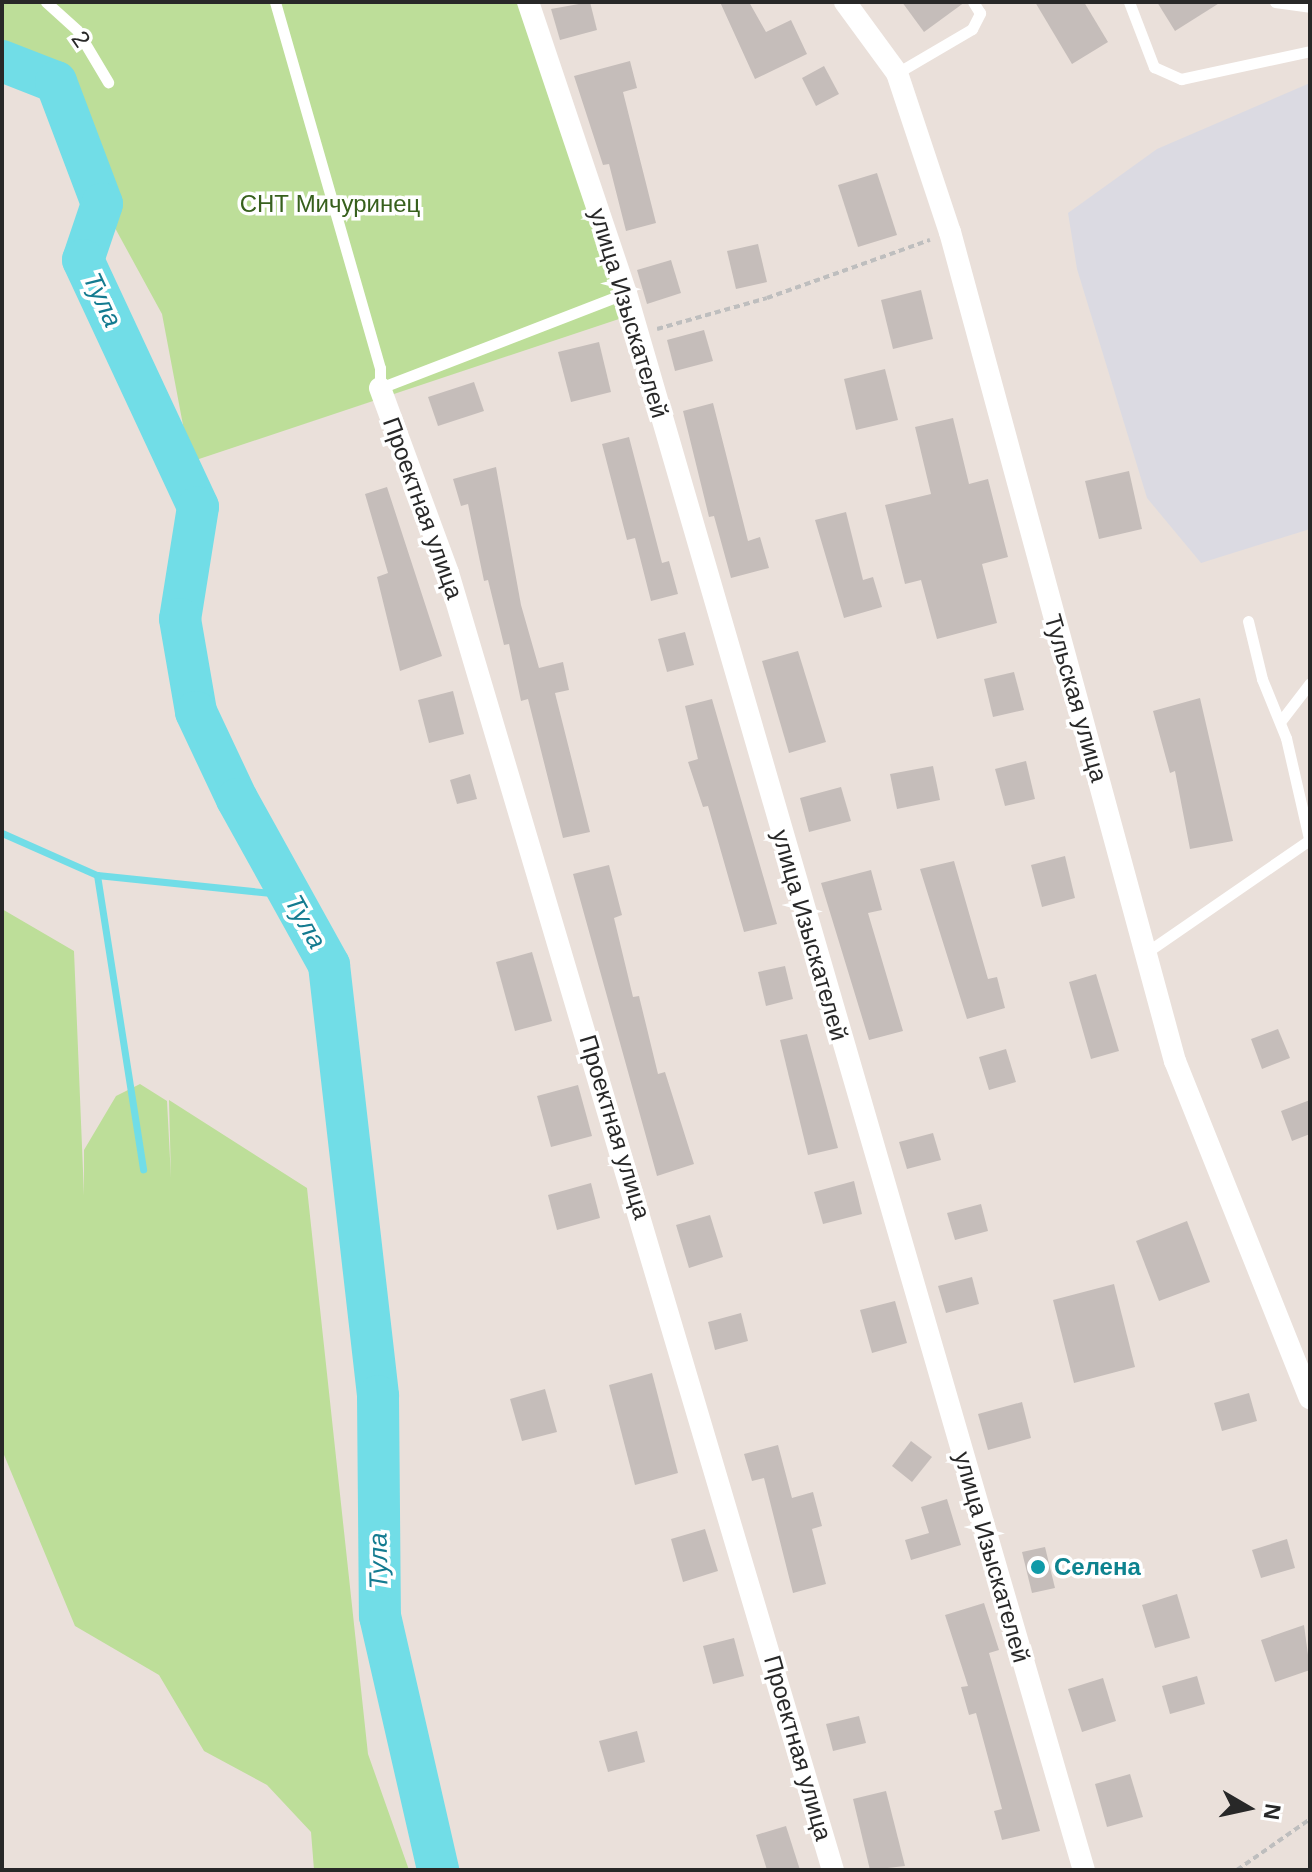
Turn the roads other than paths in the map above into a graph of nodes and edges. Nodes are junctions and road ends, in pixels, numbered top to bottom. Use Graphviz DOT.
graph roads {
  1 [pos="46,2"];
  2 [pos="275,2"];
  3 [pos="528,2"];
  4 [pos="845,2"];
  5 [pos="973,2"];
  6 [pos="1129,2"];
  7 [pos="1275,2"];
  8 [pos="1310,7"];
  9 [pos="1310,51"];
  10 [pos="897,73"];
  11 [pos="108,82"];
  12 [pos="629,304"];
  13 [pos="380,388"];
  14 [pos="1248,621"];
  15 [pos="1310,683"];
  16 [pos="1280,722"];
  17 [pos="1309,842"];
  18 [pos="1147,952"];
  19 [pos="1310,1398"];
  20 [pos="833,1870"];
  21 [pos="1084,1870"];
  1 -- 11 [label="lane, 2"];
  2 -- 13 [label="lane"];
  3 -- 12 [label="street, улица Изыскателей"];
  4 -- 10 [label="street, Тульская улица"];
  5 -- 10 [label="lane"];
  6 -- 9 [label="lane"];
  7 -- 8 [label="lane"];
  10 -- 18 [label="street, Тульская улица"];
  12 -- 13 [label="lane"];
  12 -- 21 [label="street, улица Изыскателей"];
  13 -- 20 [label="street, Проектная улица"];
  14 -- 16 [label="lane"];
  15 -- 16 [label="lane"];
  16 -- 17 [label="lane"];
  17 -- 18 [label="lane"];
  18 -- 19 [label="street, Тульская улица"];
}
